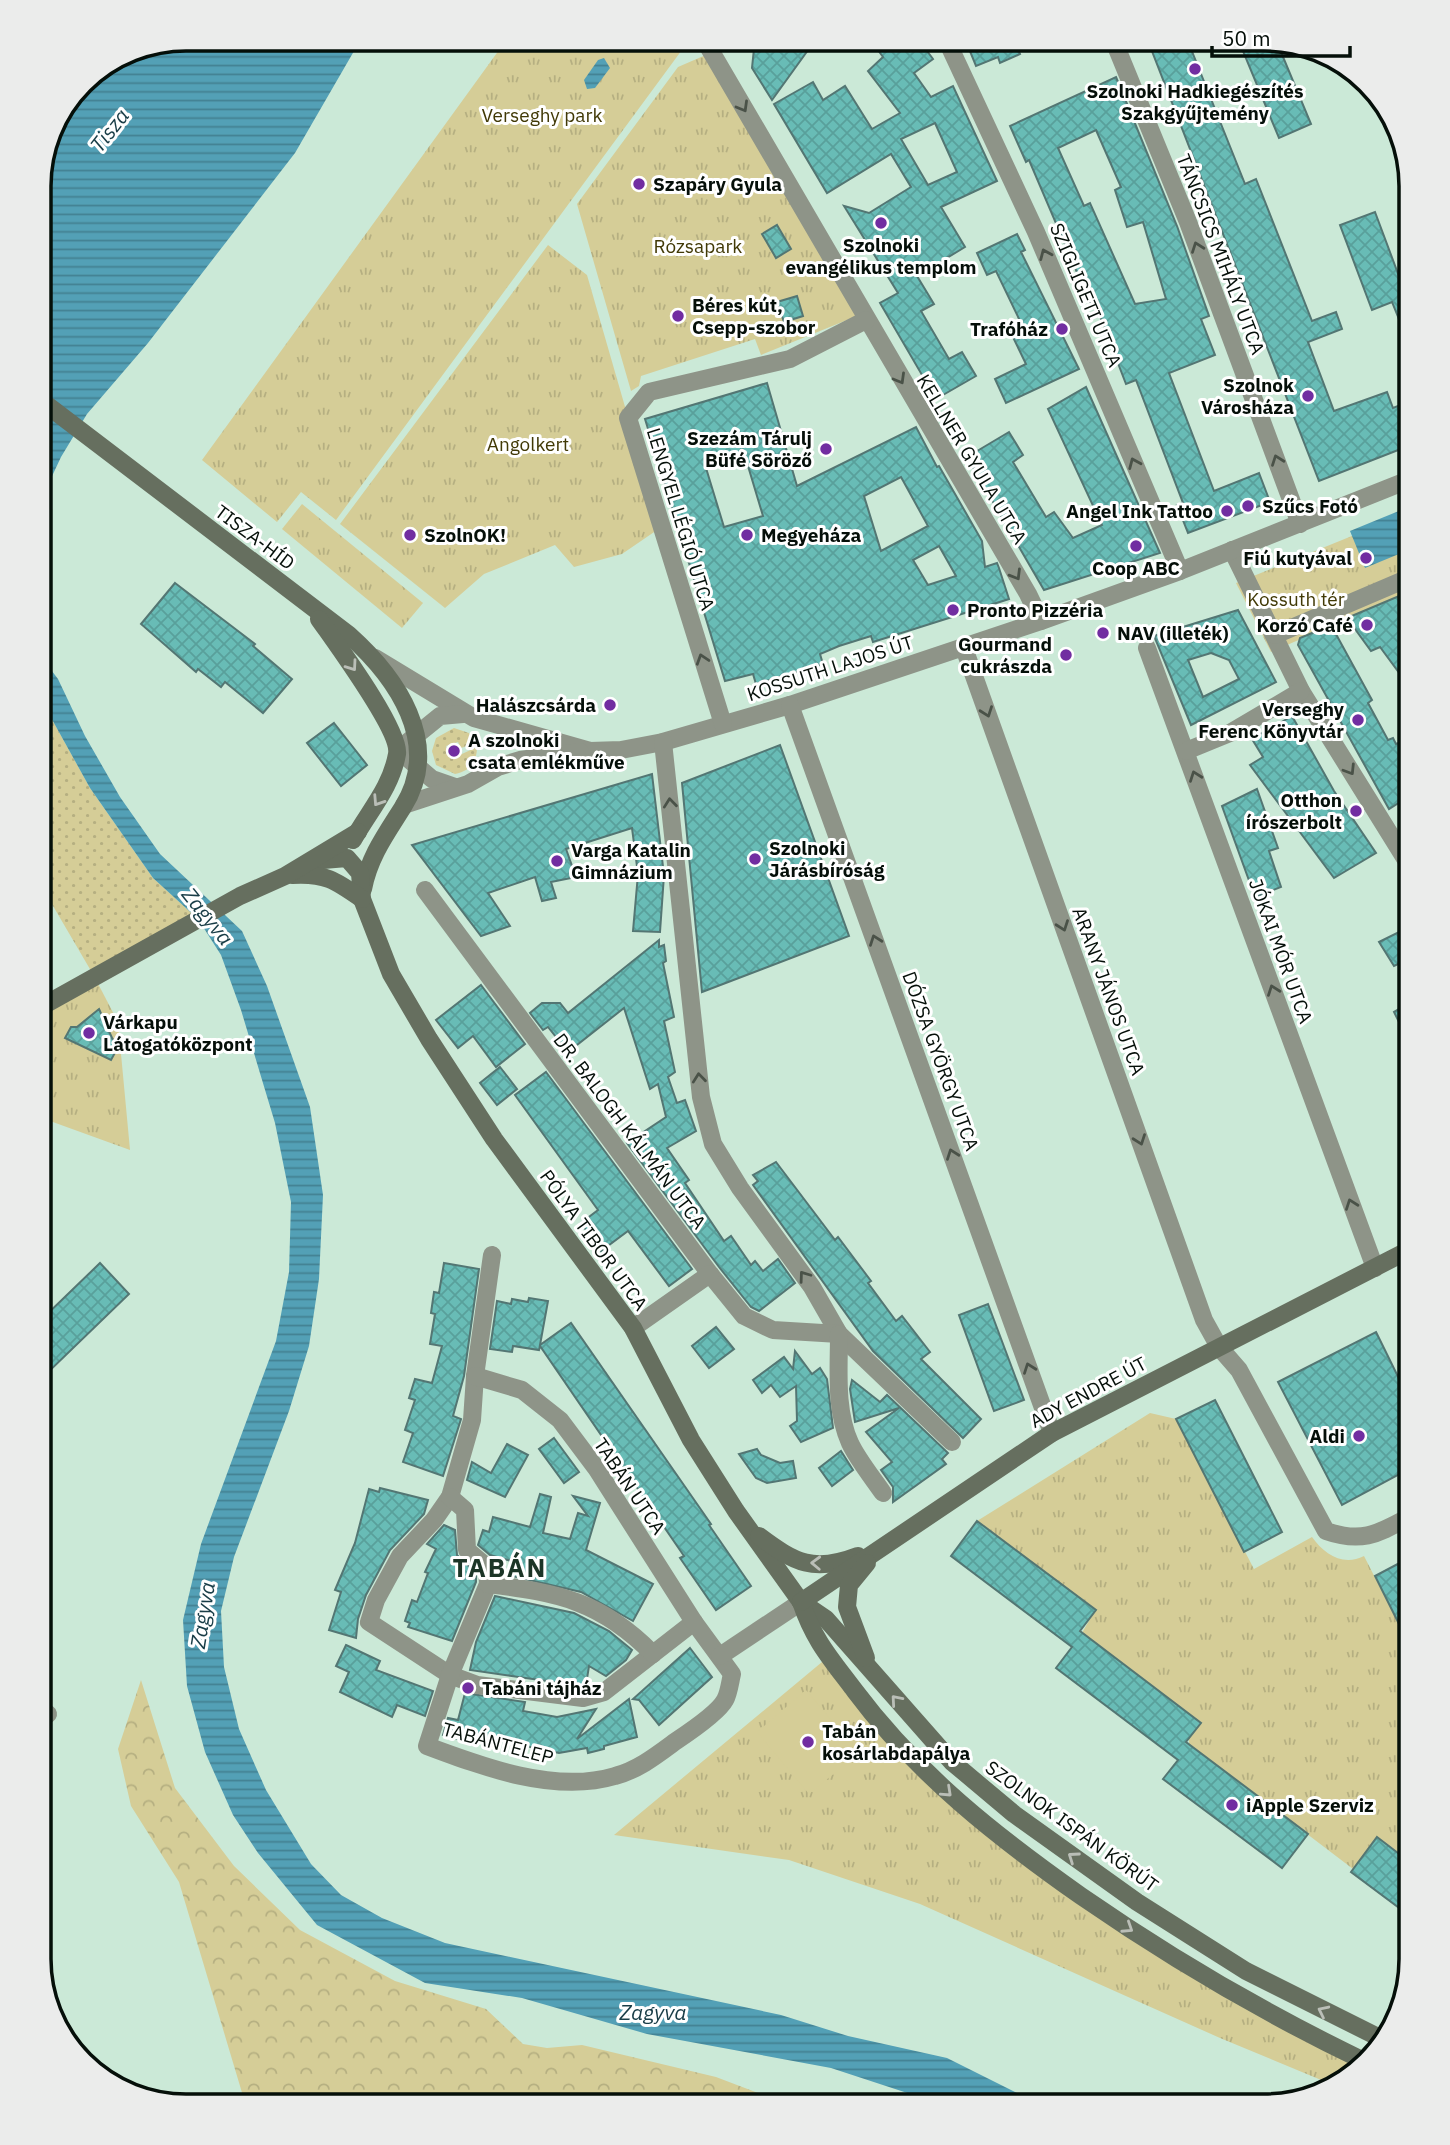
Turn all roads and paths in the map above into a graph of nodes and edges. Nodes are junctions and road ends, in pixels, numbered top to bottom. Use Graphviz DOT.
graph roads {
  1 [pos="711,51"];
  2 [pos="952,51"];
  3 [pos="1118,51"];
  4 [pos="866,320"];
  5 [pos="51,408"];
  6 [pos="1399,484"];
  7 [pos="1300,524"];
  8 [pos="1232,550"];
  9 [pos="1180,571"];
  10 [pos="1399,583"];
  11 [pos="313,610"];
  12 [pos="1041,621"];
  13 [pos="1275,635"];
  14 [pos="964,648"];
  15 [pos="1147,648"];
  16 [pos="374,657"];
  17 [pos="1301,691"];
  18 [pos="790,705"];
  19 [pos="463,714"];
  20 [pos="723,724"];
  21 [pos="416,734"];
  22 [pos="663,743"];
  23 [pos="398,750"];
  24 [pos="590,751"];
  25 [pos="1186,751"];
  26 [pos="418,766"];
  27 [pos="456,787"];
  28 [pos="404,806"];
  29 [pos="352,844"];
  30 [pos="1399,847"];
  31 [pos="285,876"];
  32 [pos="425,890"];
  33 [pos="362,899"];
  34 [pos="51,1001"];
  35 [pos="492,1255"];
  36 [pos="1399,1256"];
  37 [pos="1375,1268"];
  38 [pos="710,1274"];
  39 [pos="633,1328"];
  40 [pos="839,1334"];
  41 [pos="1219,1347"];
  42 [pos="475,1376"];
  43 [pos="1052,1433"];
  44 [pos="952,1442"];
  45 [pos="883,1493"];
  46 [pos="450,1497"];
  47 [pos="1399,1527"];
  48 [pos="747,1528"];
  49 [pos="880,1547"];
  50 [pos="488,1584"];
  51 [pos="801,1602"];
  52 [pos="694,1622"];
  53 [pos="653,1654"];
  54 [pos="720,1656"];
  55 [pos="873,1673"];
  56 [pos="450,1675"];
  57 [pos="1375,2035"];
  58 [pos="1357,2057"];
  1 -- 4 [label="street, one-way"];
  9 -- 2 [label="street, SZIGLIGETI UTCA, one-way"];
  7 -- 3 [label="street, TÁNCSICS MIHÁLY UTCA, one-way"];
  4 -- 12 [label="street, KELLNER GYULA UTCA, one-way"];
  20 -- 4 [label="street, LENGYEL LÉGIÓ UTCA, one-way"];
  5 -- 11 [label="street, TISZA-HÍD"];
  6 -- 7 [label="street"];
  7 -- 8 [label="street, KOSSUTH LAJOS ÚT"];
  8 -- 9 [label="street, KOSSUTH LAJOS ÚT"];
  8 -- 13 [label="street"];
  9 -- 12 [label="street, KOSSUTH LAJOS ÚT"];
  10 -- 13 [label="street"];
  11 -- 16 [label="street, TISZA-HÍD"];
  11 -- 23 [label="street, one-way"];
  12 -- 14 [label="street, KOSSUTH LAJOS ÚT"];
  13 -- 17 [label="street"];
  14 -- 18 [label="street, KOSSUTH LAJOS ÚT"];
  14 -- 41 [label="street, ARANY JÁNOS UTCA, one-way"];
  15 -- 25 [label="street, JÓKAI MÓR UTCA"];
  16 -- 19 [label="street, KOSSUTH LAJOS ÚT"];
  16 -- 21 [label="street, TISZA-HÍD"];
  17 -- 25 [label="street"];
  17 -- 30 [label="street, one-way"];
  18 -- 20 [label="street, KOSSUTH LAJOS ÚT"];
  43 -- 18 [label="street, DÓZSA GYÖRGY UTCA, one-way"];
  19 -- 21 [label="street"];
  19 -- 24 [label="street, KOSSUTH LAJOS ÚT"];
  20 -- 22 [label="street, KOSSUTH LAJOS ÚT"];
  21 -- 23 [label="street"];
  21 -- 26 [label="street, TISZA-HÍD"];
  22 -- 24 [label="street, KOSSUTH LAJOS ÚT"];
  40 -- 22 [label="street, one-way"];
  23 -- 26 [label="street"];
  23 -- 29 [label="street, one-way"];
  24 -- 27 [label="street"];
  37 -- 25 [label="street, JÓKAI MÓR UTCA, one-way"];
  26 -- 27 [label="street"];
  26 -- 28 [label="street"];
  27 -- 28 [label="street"];
  28 -- 29 [label="street"];
  28 -- 33 [label="street"];
  29 -- 31 [label="street"];
  29 -- 33 [label="street, PÓLYA TIBOR UTCA"];
  31 -- 33 [label="street"];
  31 -- 34 [label="street"];
  32 -- 38 [label="street, DR. BALOGH KÁLMÁN UTCA"];
  33 -- 39 [label="street, PÓLYA TIBOR UTCA"];
  35 -- 42 [label="street"];
  36 -- 37 [label="street, ADY ENDRE ÚT"];
  37 -- 41 [label="street, ADY ENDRE ÚT"];
  38 -- 39 [label="street"];
  38 -- 40 [label="street, DR. BALOGH KÁLMÁN UTCA"];
  39 -- 48 [label="street, PÓLYA TIBOR UTCA"];
  40 -- 44 [label="street"];
  40 -- 45 [label="street"];
  41 -- 43 [label="street, ADY ENDRE ÚT"];
  41 -- 47 [label="street, ARANY JÁNOS UTCA"];
  42 -- 46 [label="street"];
  42 -- 52 [label="street, TABÁN UTCA"];
  43 -- 49 [label="street, ADY ENDRE ÚT"];
  46 -- 50 [label="street"];
  46 -- 56 [label="street"];
  49 -- 48 [label="street, one-way"];
  48 -- 51 [label="street, PÓLYA TIBOR UTCA"];
  49 -- 51 [label="street, ADY ENDRE ÚT"];
  49 -- 55 [label="street"];
  50 -- 53 [label="street"];
  50 -- 56 [label="street, TABÁNTELEP"];
  51 -- 54 [label="street"];
  51 -- 55 [label="street, SZOLNOK ISPÁN KÖRÚT"];
  51 -- 58 [label="street, one-way"];
  52 -- 53 [label="street"];
  52 -- 54 [label="street, TABÁN UTCA"];
  53 -- 56 [label="street"];
  54 -- 56 [label="street, TABÁNTELEP"];
  57 -- 55 [label="street, SZOLNOK ISPÁN KÖRÚT, one-way"];
}
